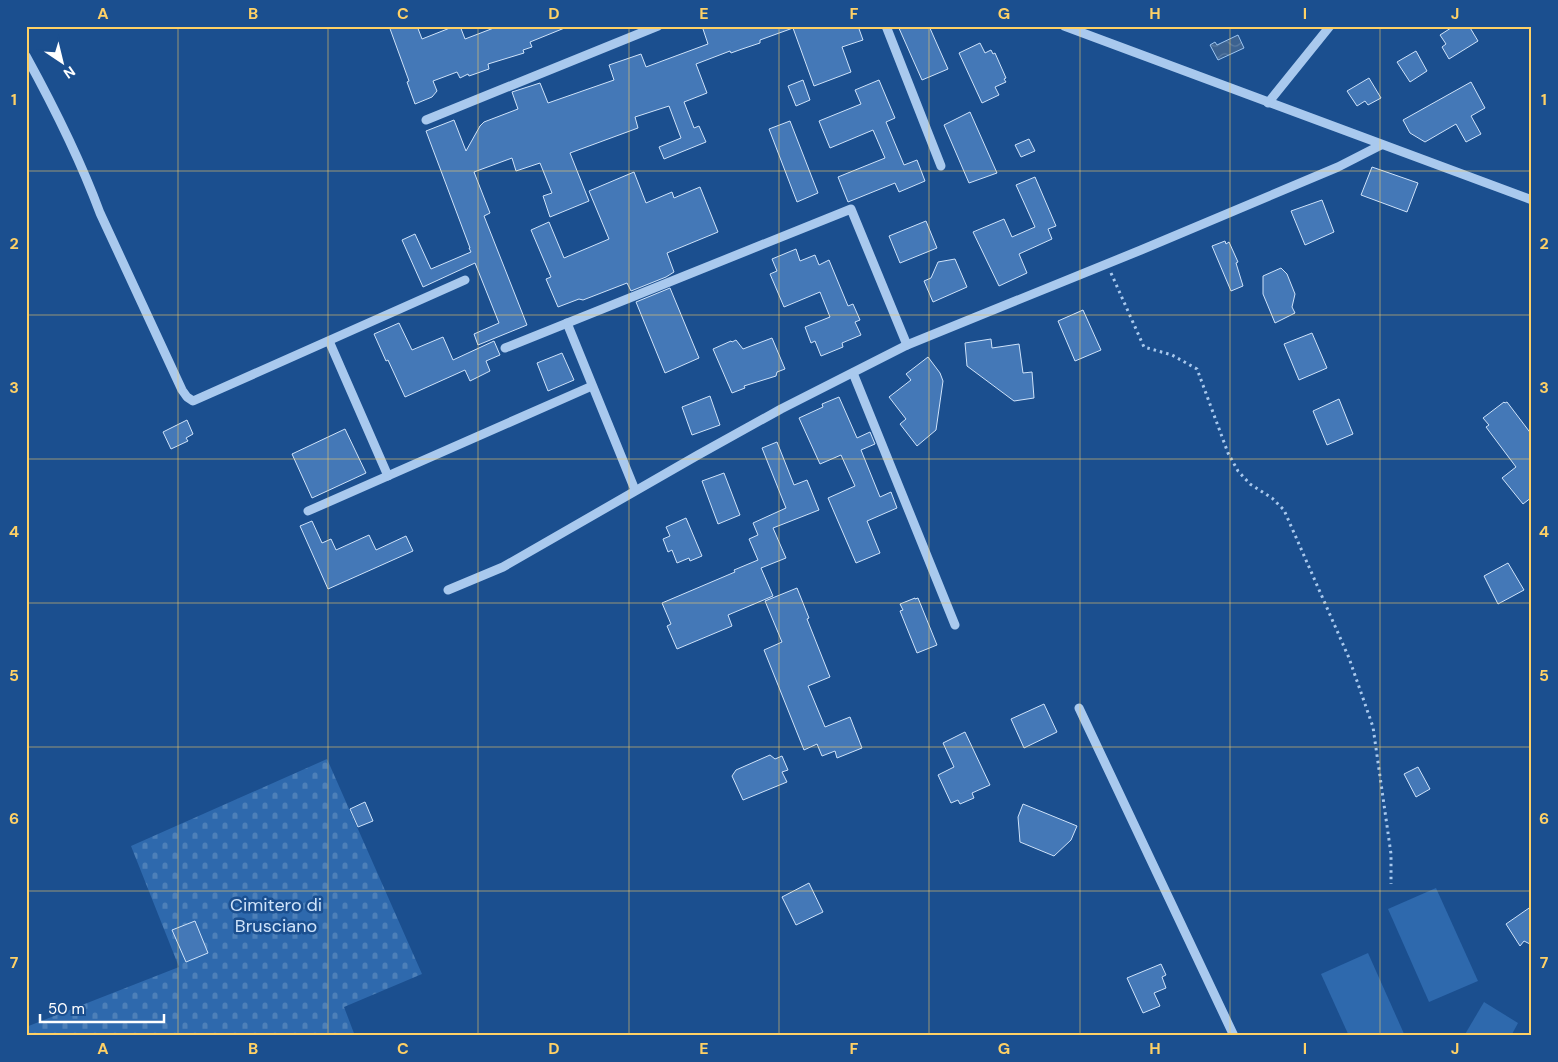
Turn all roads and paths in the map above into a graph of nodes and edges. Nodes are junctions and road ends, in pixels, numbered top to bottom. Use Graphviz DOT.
graph roads {
  1 [pos="658,26"];
  2 [pos="886,26"];
  3 [pos="1064,26"];
  4 [pos="1330,26"];
  5 [pos="26,56"];
  6 [pos="1268,103"];
  7 [pos="426,120"];
  8 [pos="1381,145"];
  9 [pos="941,166"];
  10 [pos="1532,200"];
  11 [pos="1107,264"];
  12 [pos="465,280"];
  13 [pos="567,323"];
  14 [pos="329,341"];
  15 [pos="908,345"];
  16 [pos="504,348"];
  17 [pos="853,373"];
  18 [pos="592,386"];
  19 [pos="388,476"];
  20 [pos="636,490"];
  21 [pos="308,512"];
  22 [pos="448,590"];
  23 [pos="955,625"];
  24 [pos="1079,708"];
  25 [pos="1391,884"];
  26 [pos="1234,1036"];
  1 -- 7 [label="street"];
  2 -- 9 [label="street"];
  3 -- 6 [label="street"];
  4 -- 6 [label="street"];
  5 -- 14 [label="street"];
  6 -- 8 [label="street"];
  8 -- 10 [label="street"];
  8 -- 11 [label="street"];
  11 -- 15 [label="street"];
  11 -- 25 [label="path"];
  12 -- 14 [label="street"];
  13 -- 15 [label="street"];
  13 -- 16 [label="street"];
  13 -- 18 [label="street"];
  14 -- 19 [label="street"];
  15 -- 17 [label="street"];
  17 -- 20 [label="street"];
  17 -- 23 [label="street"];
  18 -- 19 [label="street"];
  18 -- 20 [label="street"];
  19 -- 21 [label="street"];
  20 -- 22 [label="street"];
  24 -- 26 [label="street"];
}
